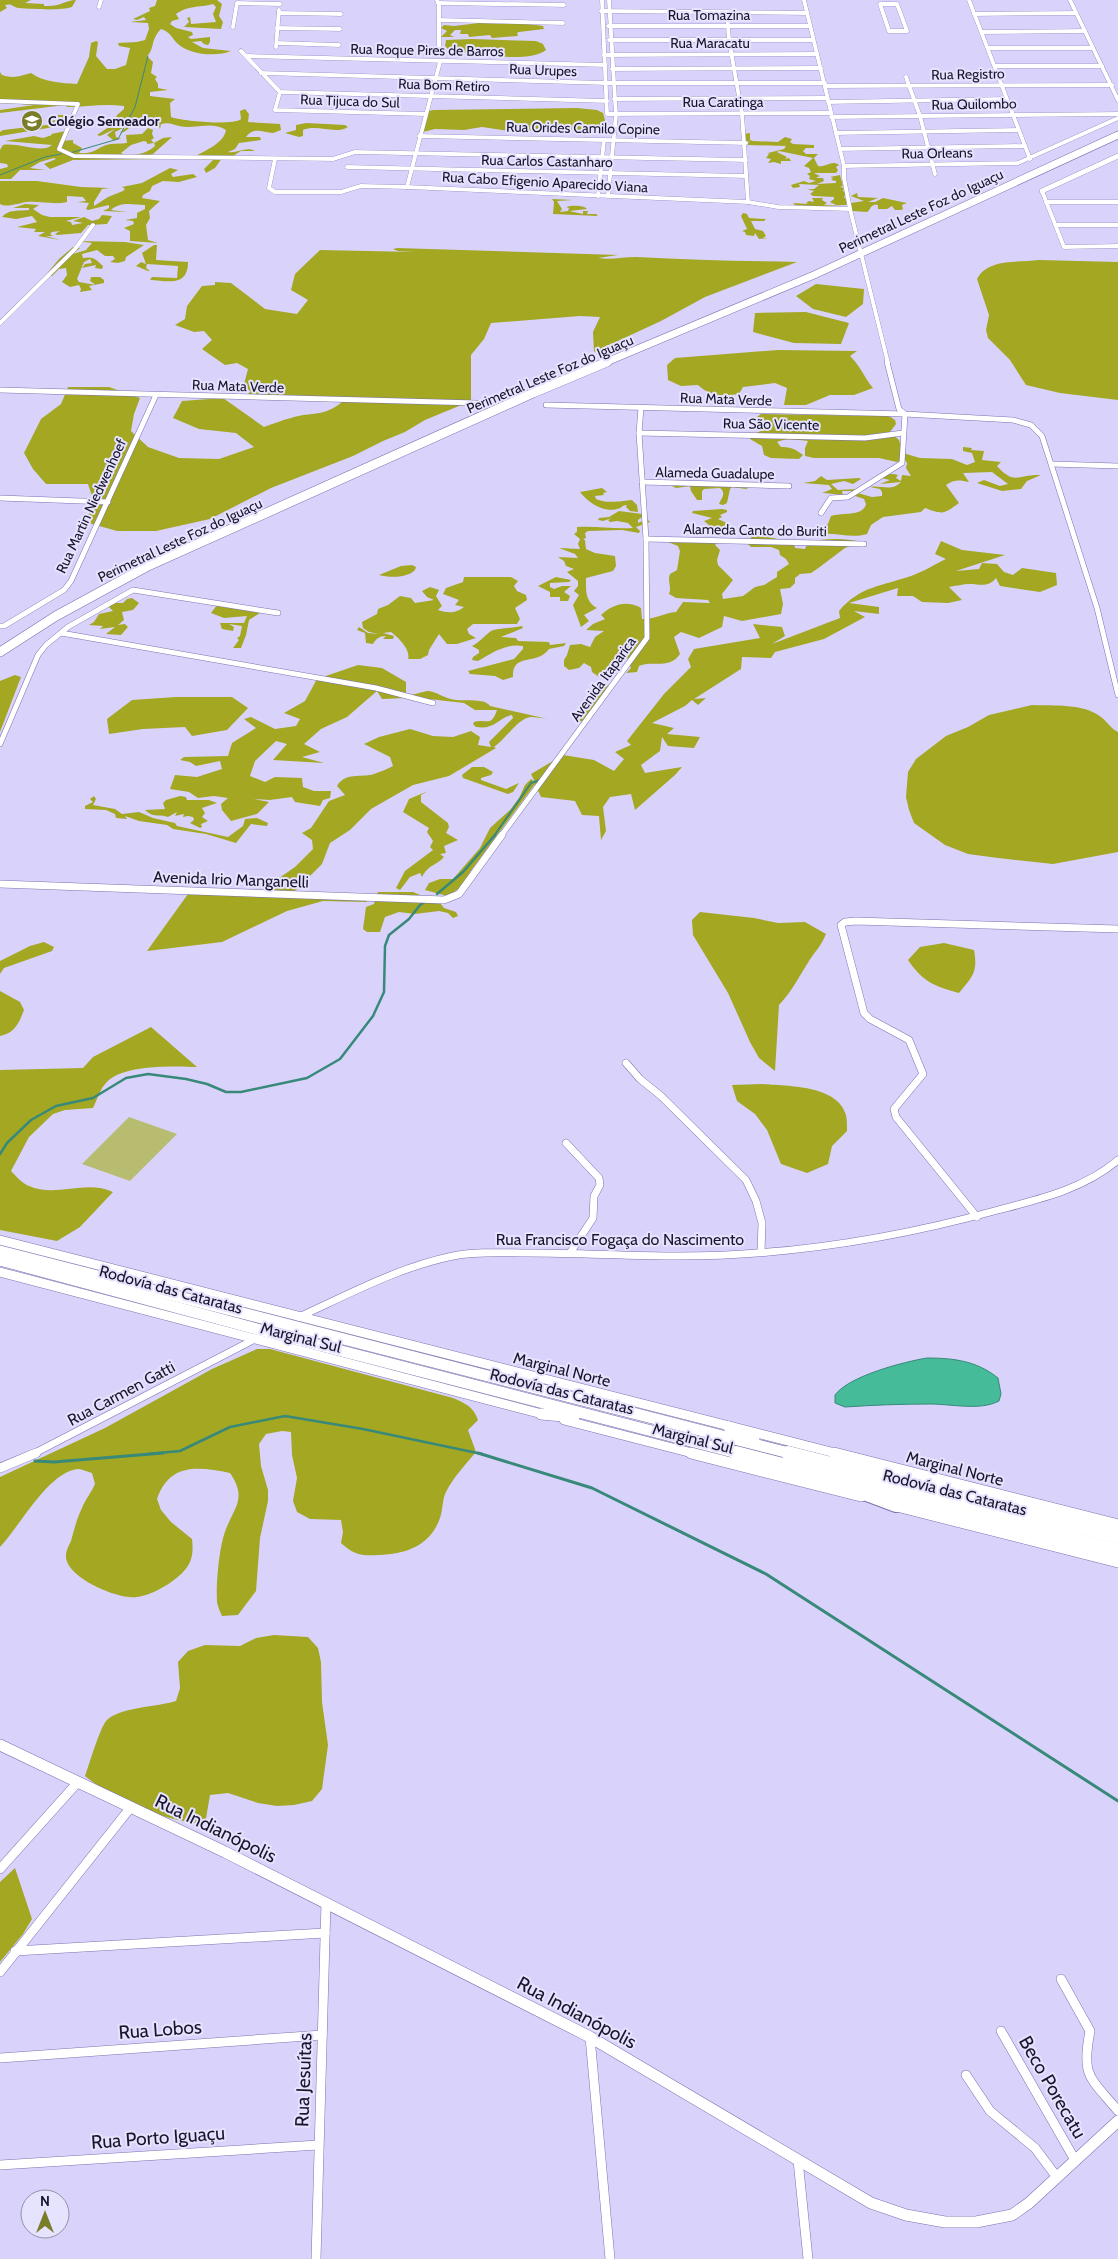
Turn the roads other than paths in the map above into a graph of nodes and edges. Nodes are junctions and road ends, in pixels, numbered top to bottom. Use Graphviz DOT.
graph roads {
  1 [pos="101,0"];
  2 [pos="602,0"];
  3 [pos="609,0"];
  4 [pos="804,0"];
  5 [pos="969,0"];
  6 [pos="1070,0"];
  7 [pos="281,2"];
  8 [pos="440,2"];
  9 [pos="888,2"];
  10 [pos="564,5"];
  11 [pos="98,7"];
  12 [pos="601,11"];
  13 [pos="609,11"];
  14 [pos="727,12"];
  15 [pos="279,13"];
  16 [pos="807,13"];
  17 [pos="341,14"];
  18 [pos="974,14"];
  19 [pos="1076,14"];
  20 [pos="439,20"];
  21 [pos="563,23"];
  22 [pos="608,26"];
  23 [pos="728,26"];
  24 [pos="809,26"];
  25 [pos="233,27"];
  26 [pos="277,28"];
  27 [pos="340,29"];
  28 [pos="1085,31"];
  29 [pos="982,32"];
  30 [pos="729,40"];
  31 [pos="813,40"];
  32 [pos="609,41"];
  33 [pos="603,42"];
  34 [pos="339,45"];
  35 [pos="988,48"];
  36 [pos="1093,48"];
  37 [pos="241,51"];
  38 [pos="439,52"];
  39 [pos="732,54"];
  40 [pos="817,54"];
  41 [pos="604,55"];
  42 [pos="611,55"];
  43 [pos="248,56"];
  44 [pos="440,62"];
  45 [pos="606,66"];
  46 [pos="995,66"];
  47 [pos="1102,66"];
  48 [pos="734,68"];
  49 [pos="821,68"];
  50 [pos="612,69"];
  51 [pos="261,73"];
  52 [pos="906,77"];
  53 [pos="436,79"];
  54 [pos="606,83"];
  55 [pos="614,83"];
  56 [pos="736,83"];
  57 [pos="1001,84"];
  58 [pos="825,85"];
  59 [pos="1112,85"];
  60 [pos="909,86"];
  61 [pos="280,92"];
  62 [pos="430,96"];
  63 [pos="738,98"];
  64 [pos="614,99"];
  65 [pos="1006,99"];
  66 [pos="828,100"];
  67 [pos="914,100"];
  68 [pos="1118,100"];
  69 [pos="0,101"];
  70 [pos="607,101"];
  71 [pos="425,114"];
  72 [pos="616,114"];
  73 [pos="742,114"];
  74 [pos="1013,114"];
  75 [pos="1118,114"];
  76 [pos="831,115"];
  77 [pos="920,116"];
  78 [pos="1118,118"];
  79 [pos="1018,130"];
  80 [pos="923,132"];
  81 [pos="836,133"];
  82 [pos="1118,135"];
  83 [pos="419,136"];
  84 [pos="604,140"];
  85 [pos="615,140"];
  86 [pos="746,143"];
  87 [pos="1025,146"];
  88 [pos="929,148"];
  89 [pos="840,149"];
  90 [pos="415,152"];
  91 [pos="602,156"];
  92 [pos="612,156"];
  93 [pos="1118,156"];
  94 [pos="275,159"];
  95 [pos="1030,159"];
  96 [pos="746,160"];
  97 [pos="932,164"];
  98 [pos="844,166"];
  99 [pos="347,167"];
  100 [pos="413,169"];
  101 [pos="600,173"];
  102 [pos="611,174"];
  103 [pos="936,174"];
  104 [pos="746,176"];
  105 [pos="407,187"];
  106 [pos="1042,191"];
  107 [pos="598,196"];
  108 [pos="608,196"];
  109 [pos="748,202"];
  110 [pos="1047,204"];
  111 [pos="1118,204"];
  112 [pos="850,209"];
  113 [pos="93,225"];
  114 [pos="1056,225"];
  115 [pos="1118,225"];
  116 [pos="1118,246"];
  117 [pos="862,252"];
  118 [pos="0,323"];
  119 [pos="0,390"];
  120 [pos="156,395"];
  121 [pos="476,403"];
  122 [pos="546,405"];
  123 [pos="641,408"];
  124 [pos="905,414"];
  125 [pos="639,433"];
  126 [pos="903,433"];
  127 [pos="1052,464"];
  128 [pos="1118,466"];
  129 [pos="642,482"];
  130 [pos="789,486"];
  131 [pos="0,498"];
  132 [pos="108,502"];
  133 [pos="821,513"];
  134 [pos="646,539"];
  135 [pos="864,544"];
  136 [pos="278,613"];
  137 [pos="2,626"];
  138 [pos="61,633"];
  139 [pos="0,652"];
  140 [pos="1118,695"];
  141 [pos="433,703"];
  142 [pos="0,744"];
  143 [pos="0,884"];
  144 [pos="459,894"];
  145 [pos="1118,929"];
  146 [pos="626,1063"];
  147 [pos="566,1143"];
  148 [pos="1118,1160"];
  149 [pos="977,1217"];
  150 [pos="0,1240"];
  151 [pos="0,1251"];
  152 [pos="761,1252"];
  153 [pos="570,1253"];
  154 [pos="0,1260"];
  155 [pos="0,1272"];
  156 [pos="299,1317"];
  157 [pos="253,1340"];
  158 [pos="541,1414"];
  159 [pos="609,1420"];
  160 [pos="729,1426"];
  161 [pos="771,1449"];
  162 [pos="0,1468"];
  163 [pos="810,1472"];
  164 [pos="896,1505"];
  165 [pos="1118,1525"];
  166 [pos="1118,1537"];
  167 [pos="1118,1551"];
  168 [pos="1118,1562"];
  169 [pos="0,1744"];
  170 [pos="78,1782"];
  171 [pos="132,1807"];
  172 [pos="0,1869"];
  173 [pos="326,1903"];
  174 [pos="325,1933"];
  175 [pos="15,1951"];
  176 [pos="0,1972"];
  177 [pos="1061,1979"];
  178 [pos="1001,2031"];
  179 [pos="322,2035"];
  180 [pos="590,2037"];
  181 [pos="0,2058"];
  182 [pos="966,2075"];
  183 [pos="1118,2111"];
  184 [pos="1118,2121"];
  185 [pos="318,2144"];
  186 [pos="798,2160"];
  187 [pos="1075,2160"];
  188 [pos="0,2165"];
  189 [pos="1056,2176"];
  190 [pos="316,2259"];
  191 [pos="610,2259"];
  192 [pos="808,2259"];
  1 -- 11 [label="street"];
  2 -- 12 [label="street"];
  3 -- 13 [label="street"];
  4 -- 16 [label="street"];
  5 -- 18 [label="street"];
  6 -- 19 [label="street"];
  7 -- 15 [label="street"];
  7 -- 25 [label="street"];
  8 -- 10 [label="street"];
  8 -- 20 [label="street"];
  9 -- 9 [label="street"];
  12 -- 13 [label="street"];
  12 -- 33 [label="street"];
  13 -- 14 [label="street"];
  13 -- 22 [label="street"];
  14 -- 16 [label="street"];
  14 -- 23 [label="street"];
  15 -- 17 [label="street"];
  15 -- 26 [label="street"];
  16 -- 24 [label="street"];
  18 -- 19 [label="street"];
  18 -- 29 [label="street"];
  19 -- 28 [label="street"];
  20 -- 21 [label="street"];
  20 -- 38 [label="street"];
  22 -- 23 [label="street, Rua Tomazina"];
  22 -- 32 [label="street"];
  23 -- 24 [label="street, Rua Tomazina"];
  23 -- 30 [label="street"];
  24 -- 31 [label="street"];
  26 -- 27 [label="street"];
  26 -- 34 [label="street"];
  28 -- 29 [label="street"];
  28 -- 36 [label="street"];
  29 -- 35 [label="street"];
  30 -- 31 [label="street"];
  30 -- 32 [label="street"];
  30 -- 39 [label="street"];
  31 -- 40 [label="street"];
  32 -- 33 [label="street"];
  32 -- 42 [label="street"];
  33 -- 41 [label="street"];
  35 -- 36 [label="street"];
  35 -- 46 [label="street"];
  36 -- 47 [label="street"];
  37 -- 43 [label="street"];
  39 -- 40 [label="street, Rua Maracatu"];
  39 -- 42 [label="street, Rua Maracatu"];
  39 -- 48 [label="street"];
  40 -- 49 [label="street"];
  41 -- 42 [label="street, Rua Maracatu"];
  41 -- 45 [label="street"];
  42 -- 50 [label="street"];
  43 -- 44 [label="street, Rua Roque Pires de Barros"];
  43 -- 51 [label="street"];
  44 -- 45 [label="street, Rua Roque Pires de Barros"];
  44 -- 53 [label="street"];
  45 -- 54 [label="street"];
  46 -- 47 [label="street"];
  46 -- 57 [label="street"];
  47 -- 59 [label="street"];
  48 -- 49 [label="street"];
  48 -- 50 [label="street"];
  48 -- 56 [label="street"];
  49 -- 58 [label="street"];
  50 -- 55 [label="street"];
  51 -- 53 [label="street, Rua Urupes"];
  51 -- 61 [label="street"];
  52 -- 60 [label="street"];
  53 -- 54 [label="street, Rua Urupes"];
  53 -- 62 [label="street"];
  54 -- 55 [label="street, Rua Urupes"];
  54 -- 70 [label="street"];
  55 -- 56 [label="street, Rua Urupes"];
  55 -- 64 [label="street"];
  56 -- 58 [label="street, Rua Urupes"];
  56 -- 63 [label="street"];
  57 -- 59 [label="street, Rua Registro"];
  57 -- 60 [label="street, Rua Registro"];
  57 -- 65 [label="street"];
  58 -- 60 [label="street, Rua Registro"];
  58 -- 66 [label="street"];
  59 -- 68 [label="street"];
  60 -- 67 [label="street"];
  61 -- 62 [label="street, Rua Bom Retiro"];
  61 -- 71 [label="street, Rua Tijuca do Sul"];
  62 -- 70 [label="street, Rua Bom Retiro"];
  62 -- 71 [label="street"];
  63 -- 64 [label="street"];
  63 -- 66 [label="street"];
  63 -- 73 [label="street"];
  64 -- 72 [label="street"];
  65 -- 67 [label="street"];
  65 -- 74 [label="street"];
  66 -- 67 [label="street"];
  66 -- 76 [label="street"];
  67 -- 77 [label="street"];
  69 -- 94 [label="street"];
  70 -- 72 [label="street, Rua Caratinga"];
  71 -- 83 [label="street"];
  72 -- 73 [label="street, Rua Caratinga"];
  72 -- 85 [label="street"];
  73 -- 76 [label="street, Rua Caratinga"];
  73 -- 86 [label="street"];
  74 -- 75 [label="street, Rua Quilombo"];
  74 -- 77 [label="street, Rua Quilombo"];
  74 -- 79 [label="street"];
  76 -- 77 [label="street, Rua Quilombo"];
  76 -- 81 [label="street"];
  77 -- 80 [label="street"];
  78 -- 95 [label="street, Rua Orleans"];
  79 -- 80 [label="street"];
  79 -- 87 [label="street"];
  80 -- 81 [label="street"];
  80 -- 88 [label="street"];
  81 -- 89 [label="street"];
  82 -- 117 [label="highway, Perimetral Leste Foz do Iguaçu"];
  83 -- 84 [label="street, Rua Orides Camilo Copine"];
  83 -- 90 [label="street"];
  84 -- 85 [label="street, Rua Orides Camilo Copine"];
  84 -- 91 [label="street"];
  85 -- 86 [label="street, Rua Orides Camilo Copine"];
  85 -- 92 [label="street"];
  86 -- 96 [label="street"];
  87 -- 88 [label="street"];
  87 -- 95 [label="street"];
  88 -- 89 [label="street"];
  88 -- 97 [label="street"];
  89 -- 98 [label="street"];
  90 -- 91 [label="street"];
  90 -- 94 [label="street"];
  90 -- 100 [label="street"];
  91 -- 92 [label="street"];
  91 -- 101 [label="street"];
  92 -- 96 [label="street"];
  92 -- 102 [label="street"];
  93 -- 106 [label="street"];
  94 -- 105 [label="street, Rua Cabo Efigenio Aparecido Viana"];
  95 -- 97 [label="street, Rua Orleans"];
  96 -- 104 [label="street"];
  97 -- 98 [label="street, Rua Orleans"];
  97 -- 103 [label="street"];
  98 -- 112 [label="street"];
  99 -- 100 [label="street, Rua Carlos Castanharo"];
  100 -- 101 [label="street, Rua Carlos Castanharo"];
  100 -- 105 [label="street"];
  101 -- 102 [label="street, Rua Carlos Castanharo"];
  101 -- 107 [label="street"];
  102 -- 104 [label="street, Rua Carlos Castanharo"];
  102 -- 108 [label="street"];
  104 -- 109 [label="street"];
  105 -- 107 [label="street, Rua Cabo Efigenio Aparecido Viana"];
  106 -- 110 [label="street"];
  107 -- 108 [label="street, Rua Cabo Efigenio Aparecido Viana"];
  108 -- 109 [label="street, Rua Cabo Efigenio Aparecido Viana"];
  109 -- 112 [label="street, Rua Cabo Efigenio Aparecido Viana"];
  110 -- 111 [label="street"];
  110 -- 114 [label="street"];
  112 -- 117 [label="street"];
  113 -- 118 [label="street"];
  114 -- 115 [label="street"];
  114 -- 116 [label="street"];
  117 -- 124 [label="street"];
  117 -- 139 [label="highway, Perimetral Leste Foz do Iguaçu"];
  119 -- 120 [label="street, Rua Mata Verde"];
  120 -- 121 [label="street, Rua Mata Verde"];
  120 -- 132 [label="street, Rua Martin Niedwenhoef"];
  122 -- 123 [label="street, Rua Mata Verde"];
  123 -- 124 [label="street, Rua Mata Verde"];
  123 -- 125 [label="street, Avenida Itaparica"];
  124 -- 126 [label="street"];
  124 -- 127 [label="street"];
  125 -- 126 [label="street, Rua São Vicente"];
  125 -- 129 [label="street, Avenida Itaparica"];
  126 -- 133 [label="street"];
  127 -- 128 [label="street"];
  127 -- 140 [label="street"];
  129 -- 130 [label="street, Alameda Guadalupe"];
  129 -- 134 [label="street, Avenida Itaparica"];
  131 -- 132 [label="street"];
  132 -- 137 [label="street, Rua Martin Niedwenhoef"];
  134 -- 135 [label="street, Alameda Canto do Buriti"];
  134 -- 144 [label="street, Avenida Itaparica"];
  136 -- 138 [label="street"];
  138 -- 141 [label="street"];
  138 -- 142 [label="street"];
  143 -- 144 [label="street, Avenida Irio Manganelli"];
  145 -- 149 [label="street"];
  146 -- 152 [label="street"];
  147 -- 153 [label="street"];
  148 -- 149 [label="street, Rua Francisco Fogaça do Nascimento"];
  149 -- 152 [label="street, Rua Francisco Fogaça do Nascimento"];
  150 -- 156 [label="street, Marginal Norte"];
  151 -- 161 [label="highway, Rodovía das Cataratas"];
  152 -- 153 [label="street, Rua Francisco Fogaça do Nascimento"];
  153 -- 156 [label="street, Rua Francisco Fogaça do Nascimento"];
  154 -- 159 [label="highway, Rodovía das Cataratas"];
  155 -- 157 [label="street, Marginal Sul"];
  156 -- 160 [label="street, Marginal Norte"];
  157 -- 158 [label="street, Marginal Sul"];
  157 -- 162 [label="street, Rua Carmen Gatti"];
  158 -- 159 [label="highway"];
  158 -- 164 [label="street, Marginal Sul"];
  159 -- 163 [label="highway, Rodovía das Cataratas"];
  160 -- 161 [label="highway"];
  160 -- 165 [label="street, Marginal Norte"];
  161 -- 166 [label="highway, Rodovía das Cataratas"];
  163 -- 164 [label="highway"];
  163 -- 167 [label="highway, Rodovía das Cataratas"];
  164 -- 168 [label="street, Marginal Sul"];
  169 -- 170 [label="street, Rua Indianópolis"];
  170 -- 171 [label="street, Rua Indianópolis"];
  170 -- 172 [label="street"];
  171 -- 173 [label="street, Rua Indianópolis"];
  171 -- 175 [label="street"];
  173 -- 174 [label="street, Rua Jesuítas"];
  173 -- 180 [label="street, Rua Indianópolis"];
  174 -- 175 [label="street"];
  174 -- 179 [label="street, Rua Jesuítas"];
  175 -- 176 [label="street"];
  177 -- 183 [label="street"];
  178 -- 187 [label="street, Beco Porecatu"];
  179 -- 181 [label="street, Rua Lobos"];
  179 -- 185 [label="street, Rua Jesuítas"];
  180 -- 186 [label="street, Rua Indianópolis"];
  180 -- 191 [label="street"];
  182 -- 189 [label="street"];
  184 -- 187 [label="street, Rua Indianópolis"];
  185 -- 188 [label="street, Rua Porto Iguaçu"];
  185 -- 190 [label="street, Rua Jesuítas"];
  186 -- 189 [label="street, Rua Indianópolis"];
  186 -- 192 [label="street"];
  187 -- 189 [label="street, Rua Indianópolis"];
}
